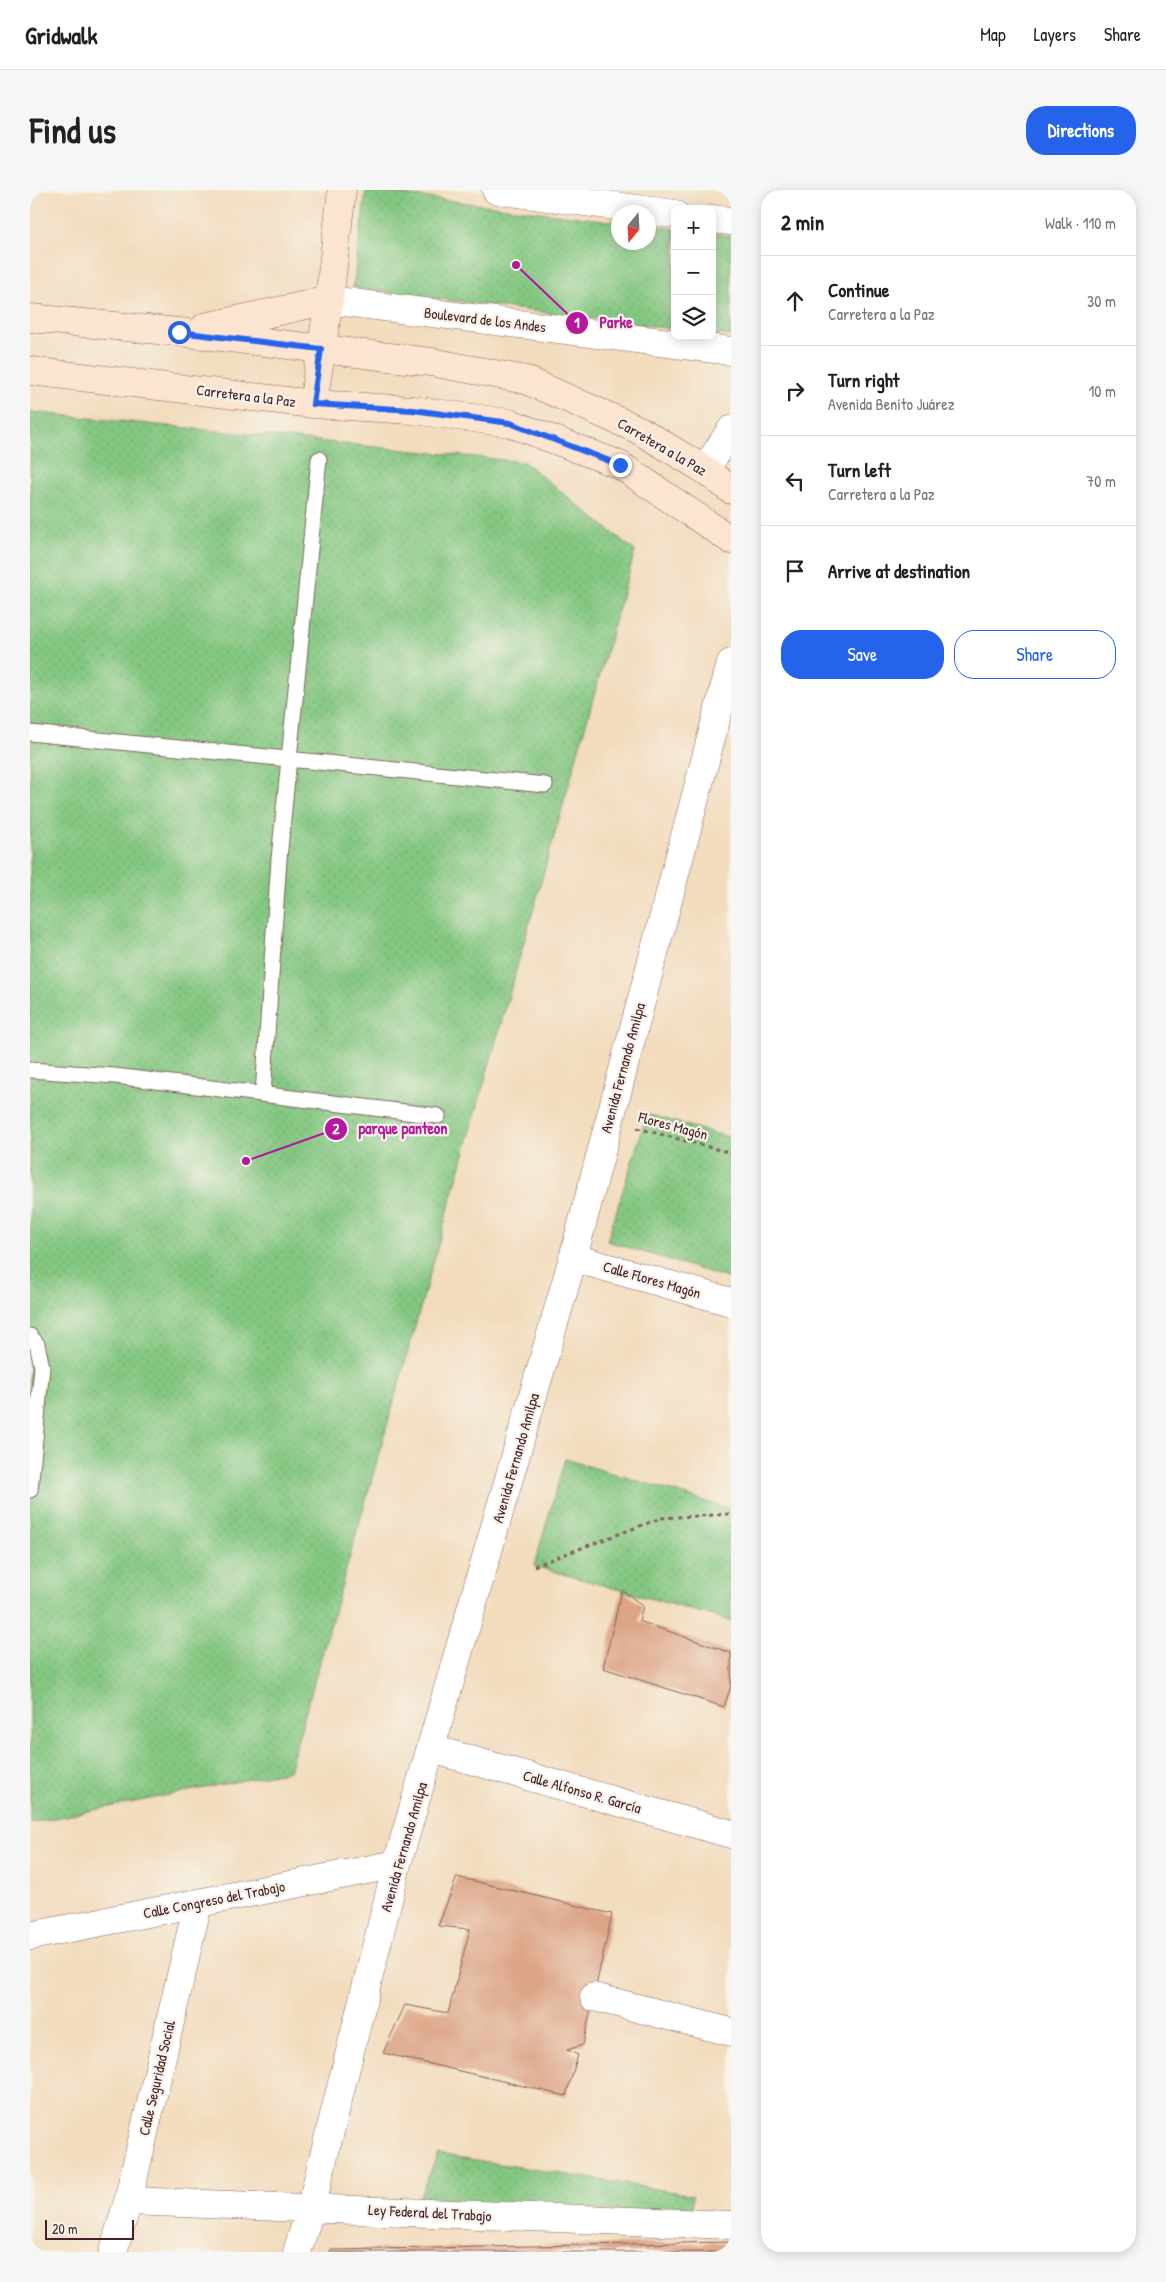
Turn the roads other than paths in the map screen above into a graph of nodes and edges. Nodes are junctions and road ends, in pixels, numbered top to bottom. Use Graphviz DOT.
graph roads {
  1 [pos="342,190"];
  2 [pos="496,190"];
  3 [pos="671,213"];
  4 [pos="716,219"];
  5 [pos="731,221"];
  6 [pos="328,300"];
  7 [pos="30,318"];
  8 [pos="179,332"];
  9 [pos="321,349"];
  10 [pos="731,351"];
  11 [pos="30,371"];
  12 [pos="313,404"];
  13 [pos="731,430"];
  14 [pos="319,459"];
  15 [pos="705,470"];
  16 [pos="731,490"];
  17 [pos="731,540"];
  18 [pos="731,663"];
  19 [pos="30,733"];
  20 [pos="290,759"];
  21 [pos="545,786"];
  22 [pos="30,1070"];
  23 [pos="263,1094"];
  24 [pos="438,1116"];
  25 [pos="573,1258"];
  26 [pos="731,1302"];
  27 [pos="30,1336"];
  28 [pos="30,1490"];
  29 [pos="432,1749"];
  30 [pos="731,1834"];
  31 [pos="397,1864"];
  32 [pos="198,1903"];
  33 [pos="30,1936"];
  34 [pos="594,1997"];
  35 [pos="731,2032"];
  36 [pos="128,2201"];
  37 [pos="311,2208"];
  38 [pos="731,2225"];
  39 [pos="112,2252"];
  40 [pos="297,2252"];
  1 -- 6 [label="main road"];
  2 -- 3 [label="street"];
  4 -- 5 [label="street"];
  6 -- 8 [label="main road"];
  6 -- 9 [label="main road"];
  6 -- 10 [label="street, Boulevard de los Andes"];
  7 -- 8 [label="main road, Carretera a la Paz"];
  8 -- 9 [label="main road, Carretera a la Paz"];
  9 -- 12 [label="main road"];
  9 -- 15 [label="main road, Carretera a la Paz"];
  11 -- 12 [label="main road, Carretera a la Paz"];
  12 -- 17 [label="main road, Carretera a la Paz"];
  13 -- 15 [label="street"];
  14 -- 20 [label="lane"];
  15 -- 16 [label="main road, Carretera a la Paz"];
  18 -- 25 [label="street, Avenida Fernando Amilpa"];
  19 -- 20 [label="lane"];
  20 -- 21 [label="lane"];
  20 -- 23 [label="lane"];
  22 -- 23 [label="lane"];
  23 -- 24 [label="lane"];
  25 -- 26 [label="street, Calle Flores Magón"];
  25 -- 29 [label="street, Avenida Fernando Amilpa"];
  27 -- 28 [label="lane"];
  29 -- 30 [label="street, Calle Alfonso R. García"];
  29 -- 31 [label="street, Avenida Fernando Amilpa"];
  31 -- 32 [label="street, Calle Congreso del Trabajo"];
  31 -- 37 [label="street, Avenida Fernando Amilpa"];
  32 -- 33 [label="street, Calle Congreso del Trabajo"];
  32 -- 36 [label="street, Calle Seguridad Social"];
  34 -- 35 [label="street"];
  36 -- 37 [label="street, Ley Federal del Trabajo"];
  36 -- 39 [label="street, Calle Seguridad Social"];
  37 -- 38 [label="street, Ley Federal del Trabajo"];
  37 -- 40 [label="street, Avenida Fernando Amilpa"];
}
